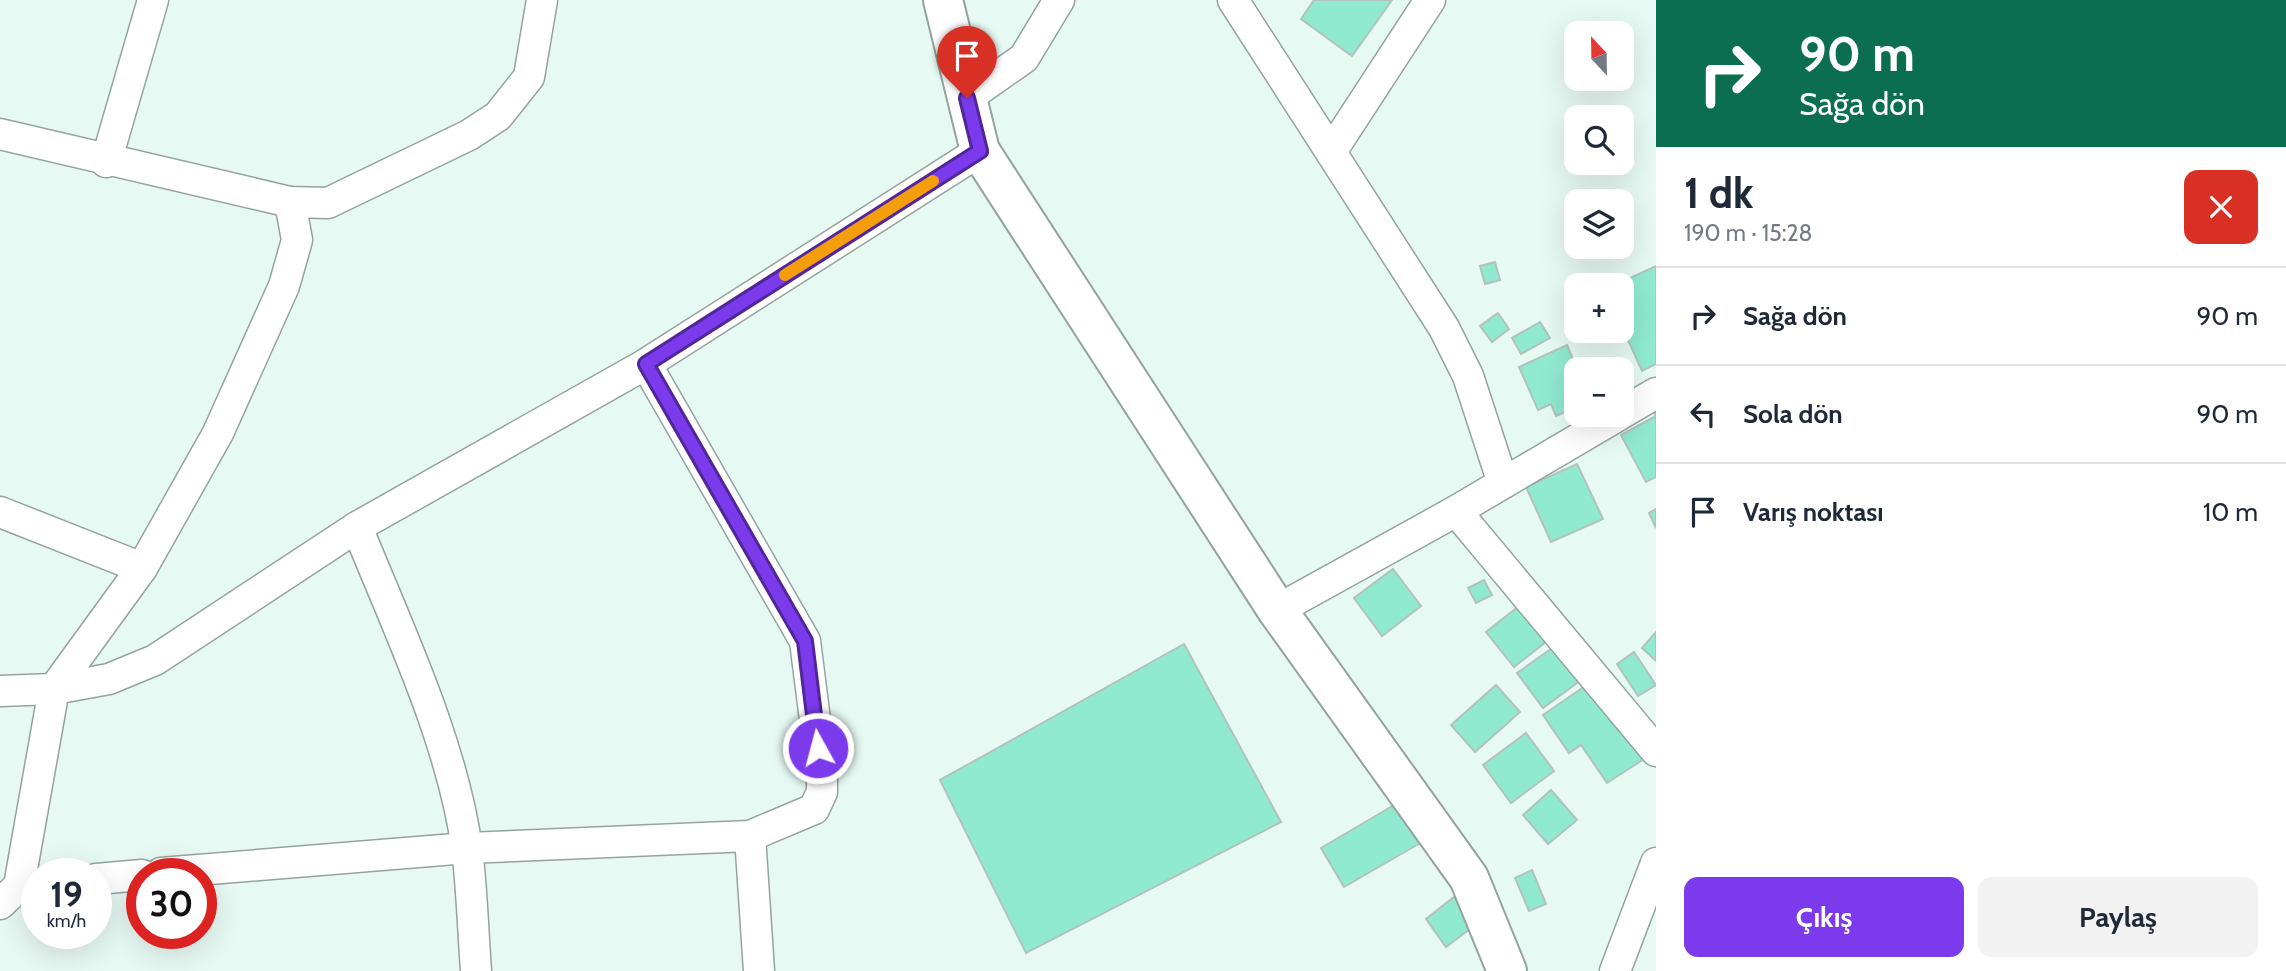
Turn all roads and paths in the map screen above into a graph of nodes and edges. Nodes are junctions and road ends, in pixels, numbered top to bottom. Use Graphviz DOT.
graph roads {
  1 [pos="153,0"];
  2 [pos="542,0"];
  3 [pos="943,0"];
  4 [pos="1059,0"];
  5 [pos="1233,0"];
  6 [pos="1430,0"];
  7 [pos="967,98"];
  8 [pos="0,134"];
  9 [pos="980,151"];
  10 [pos="1331,152"];
  11 [pos="106,162"];
  12 [pos="290,202"];
  13 [pos="646,364"];
  14 [pos="1656,393"];
  15 [pos="1634,406"];
  16 [pos="1599,427"];
  17 [pos="1503,483"];
  18 [pos="1456,511"];
  19 [pos="0,512"];
  20 [pos="357,527"];
  21 [pos="142,568"];
  22 [pos="1277,610"];
  23 [pos="54,689"];
  24 [pos="0,691"];
  25 [pos="1656,751"];
  26 [pos="750,836"];
  27 [pos="467,848"];
  28 [pos="1656,863"];
  29 [pos="217,868"];
  30 [pos="19,892"];
  31 [pos="476,971"];
  32 [pos="759,971"];
  33 [pos="1507,971"];
  34 [pos="1615,971"];
  1 -- 11 [label="street"];
  2 -- 12 [label="street"];
  3 -- 7 [label="street"];
  4 -- 7 [label="street"];
  5 -- 10 [label="street"];
  6 -- 10 [label="street"];
  7 -- 9 [label="street"];
  8 -- 11 [label="street"];
  9 -- 13 [label="street"];
  9 -- 22 [label="street"];
  10 -- 17 [label="street"];
  11 -- 12 [label="street"];
  12 -- 21 [label="street"];
  13 -- 20 [label="street"];
  13 -- 26 [label="street"];
  14 -- 15 [label="street"];
  16 -- 17 [label="street"];
  17 -- 18 [label="street"];
  18 -- 22 [label="street"];
  18 -- 25 [label="street"];
  19 -- 21 [label="street"];
  20 -- 23 [label="street"];
  20 -- 27 [label="street"];
  21 -- 23 [label="street"];
  22 -- 33 [label="street"];
  23 -- 24 [label="street"];
  23 -- 30 [label="street"];
  26 -- 27 [label="street"];
  26 -- 32 [label="street"];
  27 -- 29 [label="street"];
  27 -- 31 [label="street"];
  28 -- 34 [label="street"];
}
